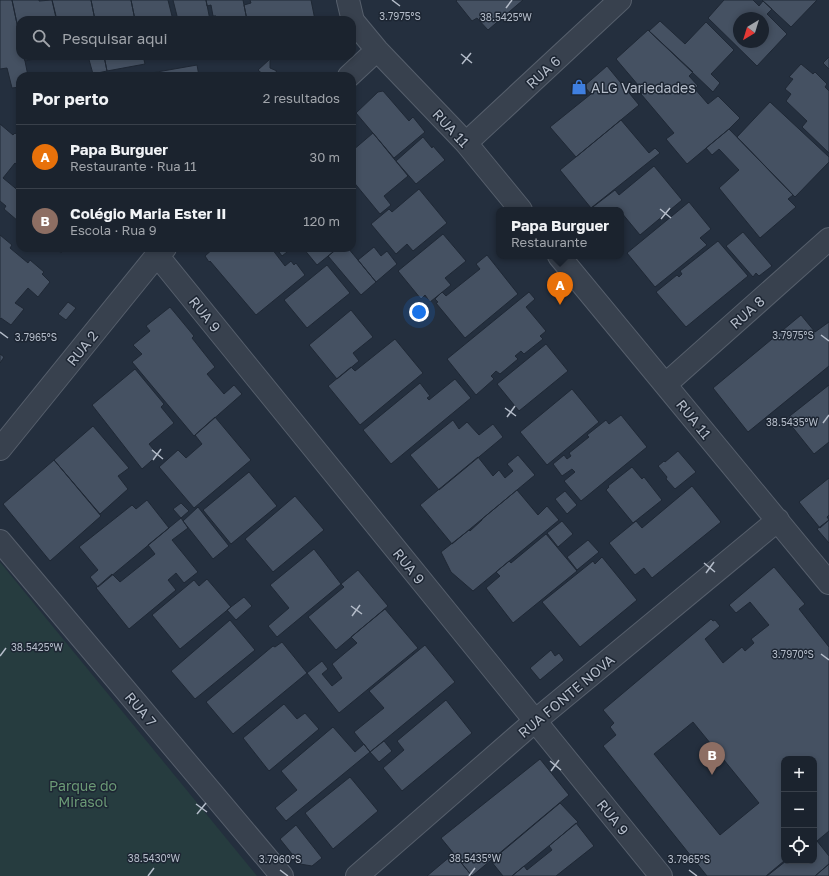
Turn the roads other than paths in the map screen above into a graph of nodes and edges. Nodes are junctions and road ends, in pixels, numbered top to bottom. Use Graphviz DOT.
graph roads {
  1 [pos="348,0"];
  2 [pos="620,0"];
  3 [pos="352,16"];
  4 [pos="356,25"];
  5 [pos="377,50"];
  6 [pos="353,72"];
  7 [pos="466,143"];
  8 [pos="519,207"];
  9 [pos="829,239"];
  10 [pos="161,252"];
  11 [pos="562,259"];
  12 [pos="666,384"];
  13 [pos="0,449"];
  14 [pos="778,520"];
  15 [pos="0,541"];
  16 [pos="829,582"];
  17 [pos="535,721"];
  18 [pos="282,876"];
  19 [pos="357,876"];
  20 [pos="661,876"];
  1 -- 3 [label="street"];
  2 -- 7 [label="street, RUA 6"];
  4 -- 5 [label="street"];
  5 -- 6 [label="street"];
  5 -- 7 [label="street, RUA 11"];
  7 -- 8 [label="street, RUA 11"];
  9 -- 12 [label="street, RUA 8"];
  10 -- 13 [label="street, RUA 2"];
  10 -- 17 [label="street, RUA 9"];
  11 -- 12 [label="street, RUA 11"];
  12 -- 14 [label="street, RUA 11"];
  14 -- 16 [label="street, RUA 11"];
  14 -- 17 [label="street, RUA FONTE NOVA"];
  15 -- 18 [label="street, RUA 7"];
  17 -- 19 [label="street, RUA FONTE NOVA"];
  17 -- 20 [label="street, RUA 9"];
}
